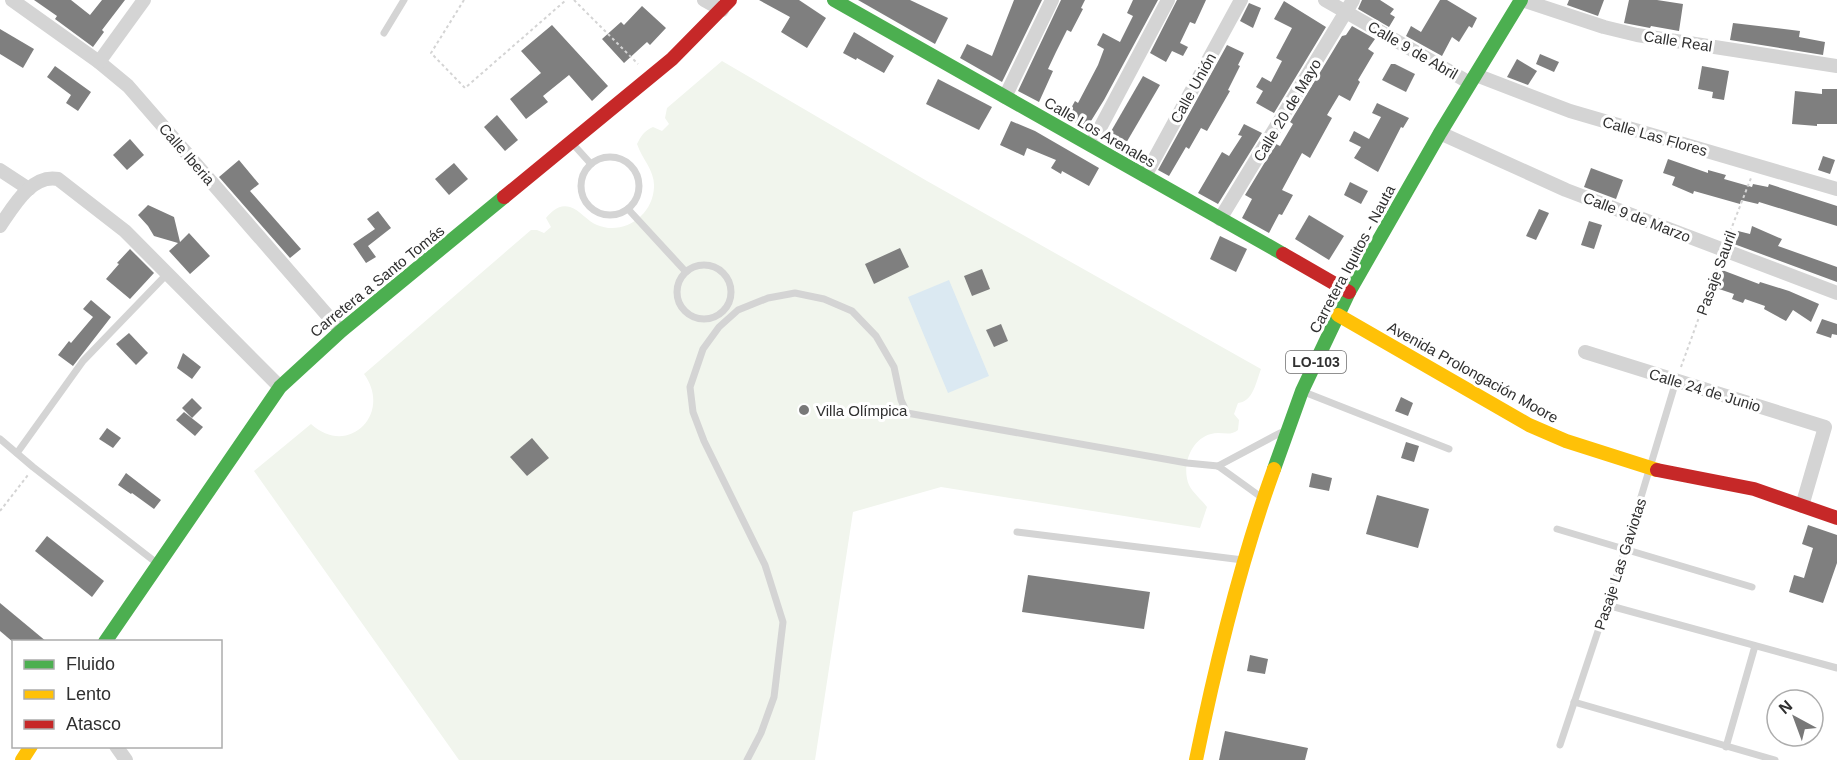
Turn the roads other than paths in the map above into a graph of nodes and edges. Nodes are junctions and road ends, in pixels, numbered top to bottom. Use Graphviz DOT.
graph roads {
  1 [pos="12,0"];
  2 [pos="144,0"];
  3 [pos="404,0"];
  4 [pos="704,0"];
  5 [pos="834,0"];
  6 [pos="1052,0"];
  7 [pos="1168,0"];
  8 [pos="1241,0"];
  9 [pos="1325,0"];
  10 [pos="1522,0"];
  11 [pos="726,5"];
  12 [pos="1349,6"];
  13 [pos="384,33"];
  14 [pos="99,62"];
  15 [pos="1837,66"];
  16 [pos="1473,79"];
  17 [pos="1005,97"];
  18 [pos="1440,134"];
  19 [pos="572,143"];
  20 [pos="1091,146"];
  21 [pos="591,164"];
  22 [pos="0,170"];
  23 [pos="1145,176"];
  24 [pos="29,189"];
  25 [pos="1837,189"];
  26 [pos="628,209"];
  27 [pos="1220,219"];
  28 [pos="0,226"];
  29 [pos="686,272"];
  30 [pos="167,274"];
  31 [pos="1349,292"];
  32 [pos="1837,293"];
  33 [pos="722,313"];
  34 [pos="1338,315"];
  35 [pos="728,319"];
  36 [pos="341,331"];
  37 [pos="1585,352"];
  38 [pos="1676,381"];
  39 [pos="280,387"];
  40 [pos="1302,391"];
  41 [pos="1288,428"];
  42 [pos="0,439"];
  43 [pos="1449,449"];
  44 [pos="17,453"];
  45 [pos="1218,466"];
  46 [pos="1650,468"];
  47 [pos="1263,499"];
  48 [pos="1802,506"];
  49 [pos="1837,518"];
  50 [pos="1557,529"];
  51 [pos="1017,532"];
  52 [pos="1626,550"];
  53 [pos="1245,560"];
  54 [pos="158,564"];
  55 [pos="1752,587"];
  56 [pos="1607,605"];
  57 [pos="106,640"];
  58 [pos="1755,646"];
  59 [pos="1837,668"];
  60 [pos="1574,702"];
  61 [pos="1560,745"];
  62 [pos="1726,747"];
  63 [pos="117,748"];
  64 [pos="126,760"];
  65 [pos="747,760"];
  66 [pos="1196,760"];
  67 [pos="1775,760"];
  1 -- 14 [label="street, Calle Iberia"];
  2 -- 14 [label="street"];
  3 -- 13 [label="lane"];
  4 -- 11 [label="street"];
  5 -- 17 [label="street, Calle Los Arenales"];
  6 -- 17 [label="street"];
  7 -- 20 [label="street"];
  8 -- 23 [label="street, Calle Unión"];
  9 -- 12 [label="street, Calle 9 de Abril"];
  10 -- 15 [label="street, Calle Real"];
  10 -- 16 [label="street, Carretera Iquitos - Nauta / LO-103"];
  11 -- 19 [label="street, Carretera a Santo Tomás"];
  12 -- 16 [label="street, Calle 9 de Abril"];
  12 -- 27 [label="street, Calle 20 de Mayo"];
  14 -- 36 [label="street, Calle Iberia"];
  16 -- 18 [label="street, Carretera Iquitos - Nauta / LO-103"];
  16 -- 25 [label="street, Calle Las Flores"];
  17 -- 20 [label="street, Calle Los Arenales"];
  18 -- 31 [label="street, Carretera Iquitos - Nauta / LO-103"];
  18 -- 32 [label="street, Calle 9 de Marzo"];
  19 -- 21 [label="lane"];
  19 -- 36 [label="street, Carretera a Santo Tomás"];
  20 -- 23 [label="street, Calle Los Arenales"];
  21 -- 26 [label="lane"];
  21 -- 26 [label="lane"];
  22 -- 24 [label="street"];
  23 -- 27 [label="street, Calle Los Arenales"];
  24 -- 28 [label="street"];
  24 -- 30 [label="street"];
  26 -- 29 [label="lane"];
  27 -- 31 [label="street, Calle Los Arenales"];
  29 -- 33 [label="lane"];
  29 -- 33 [label="lane"];
  30 -- 39 [label="street"];
  30 -- 44 [label="lane"];
  31 -- 34 [label="street, Carretera Iquitos - Nauta / LO-103"];
  33 -- 35 [label="lane"];
  34 -- 40 [label="street, Carretera Iquitos - Nauta / LO-103"];
  34 -- 46 [label="street, Avenida Prolongación Moore"];
  35 -- 45 [label="lane"];
  35 -- 65 [label="lane"];
  36 -- 39 [label="street, Carretera a Santo Tomás"];
  37 -- 38 [label="street, Calle 24 de Junio"];
  38 -- 46 [label="lane, Pasaje Las Gaviotas"];
  38 -- 48 [label="street, Calle 24 de Junio"];
  39 -- 54 [label="street, Carretera a Santo Tomás"];
  40 -- 41 [label="street, Carretera Iquitos - Nauta / LO-103"];
  40 -- 43 [label="lane"];
  41 -- 45 [label="lane"];
  41 -- 47 [label="street, Carretera Iquitos - Nauta / LO-103"];
  42 -- 44 [label="lane"];
  44 -- 54 [label="lane"];
  45 -- 47 [label="lane"];
  46 -- 48 [label="street, Avenida Prolongación Moore"];
  46 -- 52 [label="lane, Pasaje Las Gaviotas"];
  47 -- 53 [label="street, Carretera Iquitos - Nauta / LO-103"];
  48 -- 49 [label="street, Avenida Prolongación Moore"];
  50 -- 52 [label="lane"];
  51 -- 53 [label="lane"];
  52 -- 55 [label="lane"];
  52 -- 56 [label="lane, Pasaje Las Gaviotas"];
  53 -- 66 [label="street, Carretera Iquitos - Nauta / LO-103"];
  54 -- 57 [label="street, Carretera a Santo Tomás"];
  56 -- 58 [label="lane"];
  56 -- 60 [label="lane, Pasaje Las Gaviotas"];
  58 -- 59 [label="lane"];
  58 -- 62 [label="lane"];
  60 -- 61 [label="lane, Pasaje Las Gaviotas"];
  60 -- 62 [label="lane"];
  62 -- 67 [label="lane"];
  63 -- 64 [label="street"];
}
